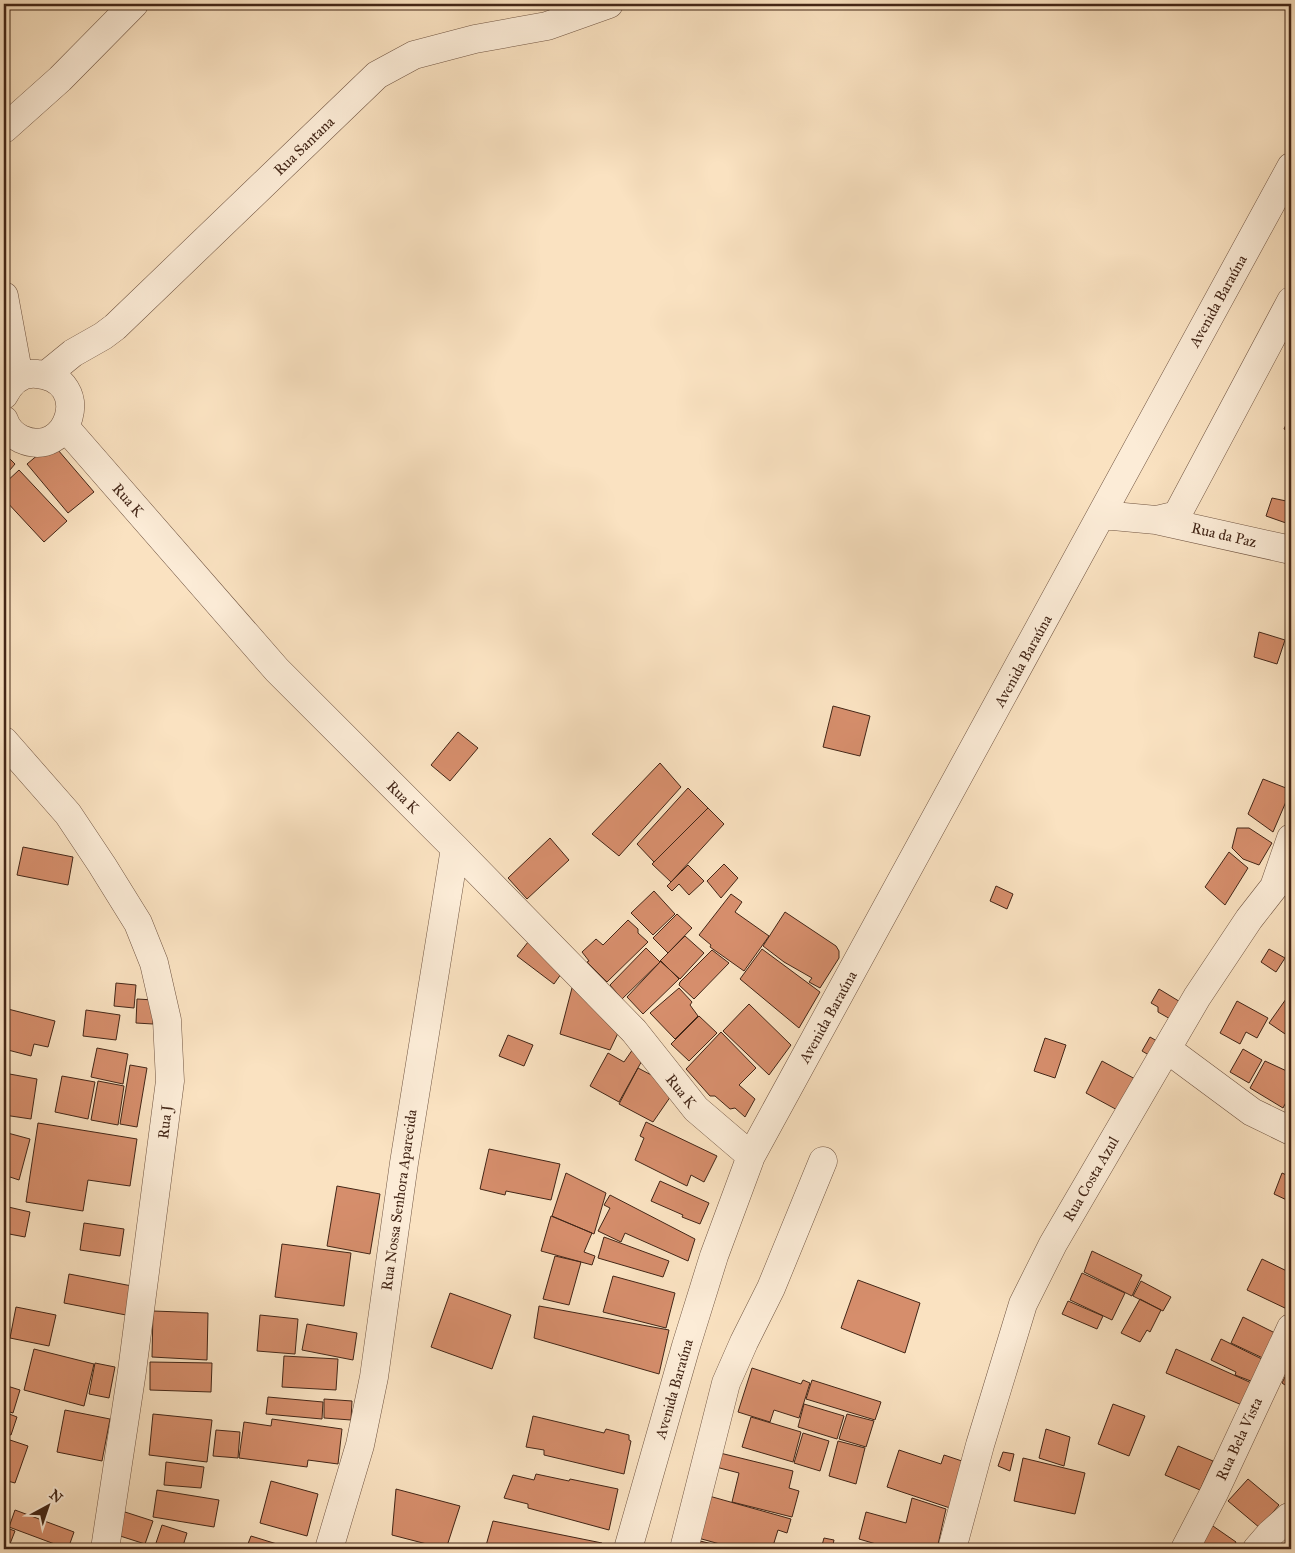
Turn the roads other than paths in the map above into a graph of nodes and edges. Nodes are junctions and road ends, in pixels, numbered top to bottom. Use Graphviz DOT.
graph roads {
  1 [pos="134,4"];
  2 [pos="609,4"];
  3 [pos="4,129"];
  4 [pos="1291,167"];
  5 [pos="4,296"];
  6 [pos="1291,301"];
  7 [pos="46,374"];
  8 [pos="12,386"];
  9 [pos="65,427"];
  10 [pos="8,435"];
  11 [pos="1102,515"];
  12 [pos="1156,520"];
  13 [pos="1291,550"];
  14 [pos="4,741"];
  15 [pos="1291,838"];
  16 [pos="455,848"];
  17 [pos="1167,1049"];
  18 [pos="1291,1131"];
  19 [pos="751,1156"];
  20 [pos="823,1161"];
  21 [pos="1291,1328"];
  22 [pos="1289,1517"];
  23 [pos="105,1549"];
  24 [pos="329,1549"];
  25 [pos="628,1549"];
  26 [pos="684,1549"];
  27 [pos="952,1549"];
  28 [pos="1184,1549"];
  29 [pos="1258,1549"];
  1 -- 3 [label="street"];
  2 -- 7 [label="street, Rua Santana"];
  4 -- 11 [label="street, Avenida Baraúna"];
  5 -- 8 [label="street"];
  6 -- 12 [label="street"];
  7 -- 8 [label="street"];
  7 -- 9 [label="street"];
  9 -- 10 [label="street"];
  9 -- 16 [label="street, Rua K"];
  11 -- 12 [label="street"];
  11 -- 19 [label="street, Avenida Baraúna"];
  12 -- 13 [label="street, Rua da Paz"];
  14 -- 23 [label="street, Rua J"];
  15 -- 17 [label="street, Rua Costa Azul"];
  16 -- 19 [label="street, Rua K"];
  16 -- 24 [label="street, Rua Nossa Senhora Aparecida"];
  17 -- 18 [label="street"];
  17 -- 27 [label="street, Rua Costa Azul"];
  19 -- 25 [label="street, Avenida Baraúna"];
  20 -- 26 [label="street"];
  21 -- 28 [label="street, Rua Bela Vista"];
  22 -- 29 [label="street"];
}
